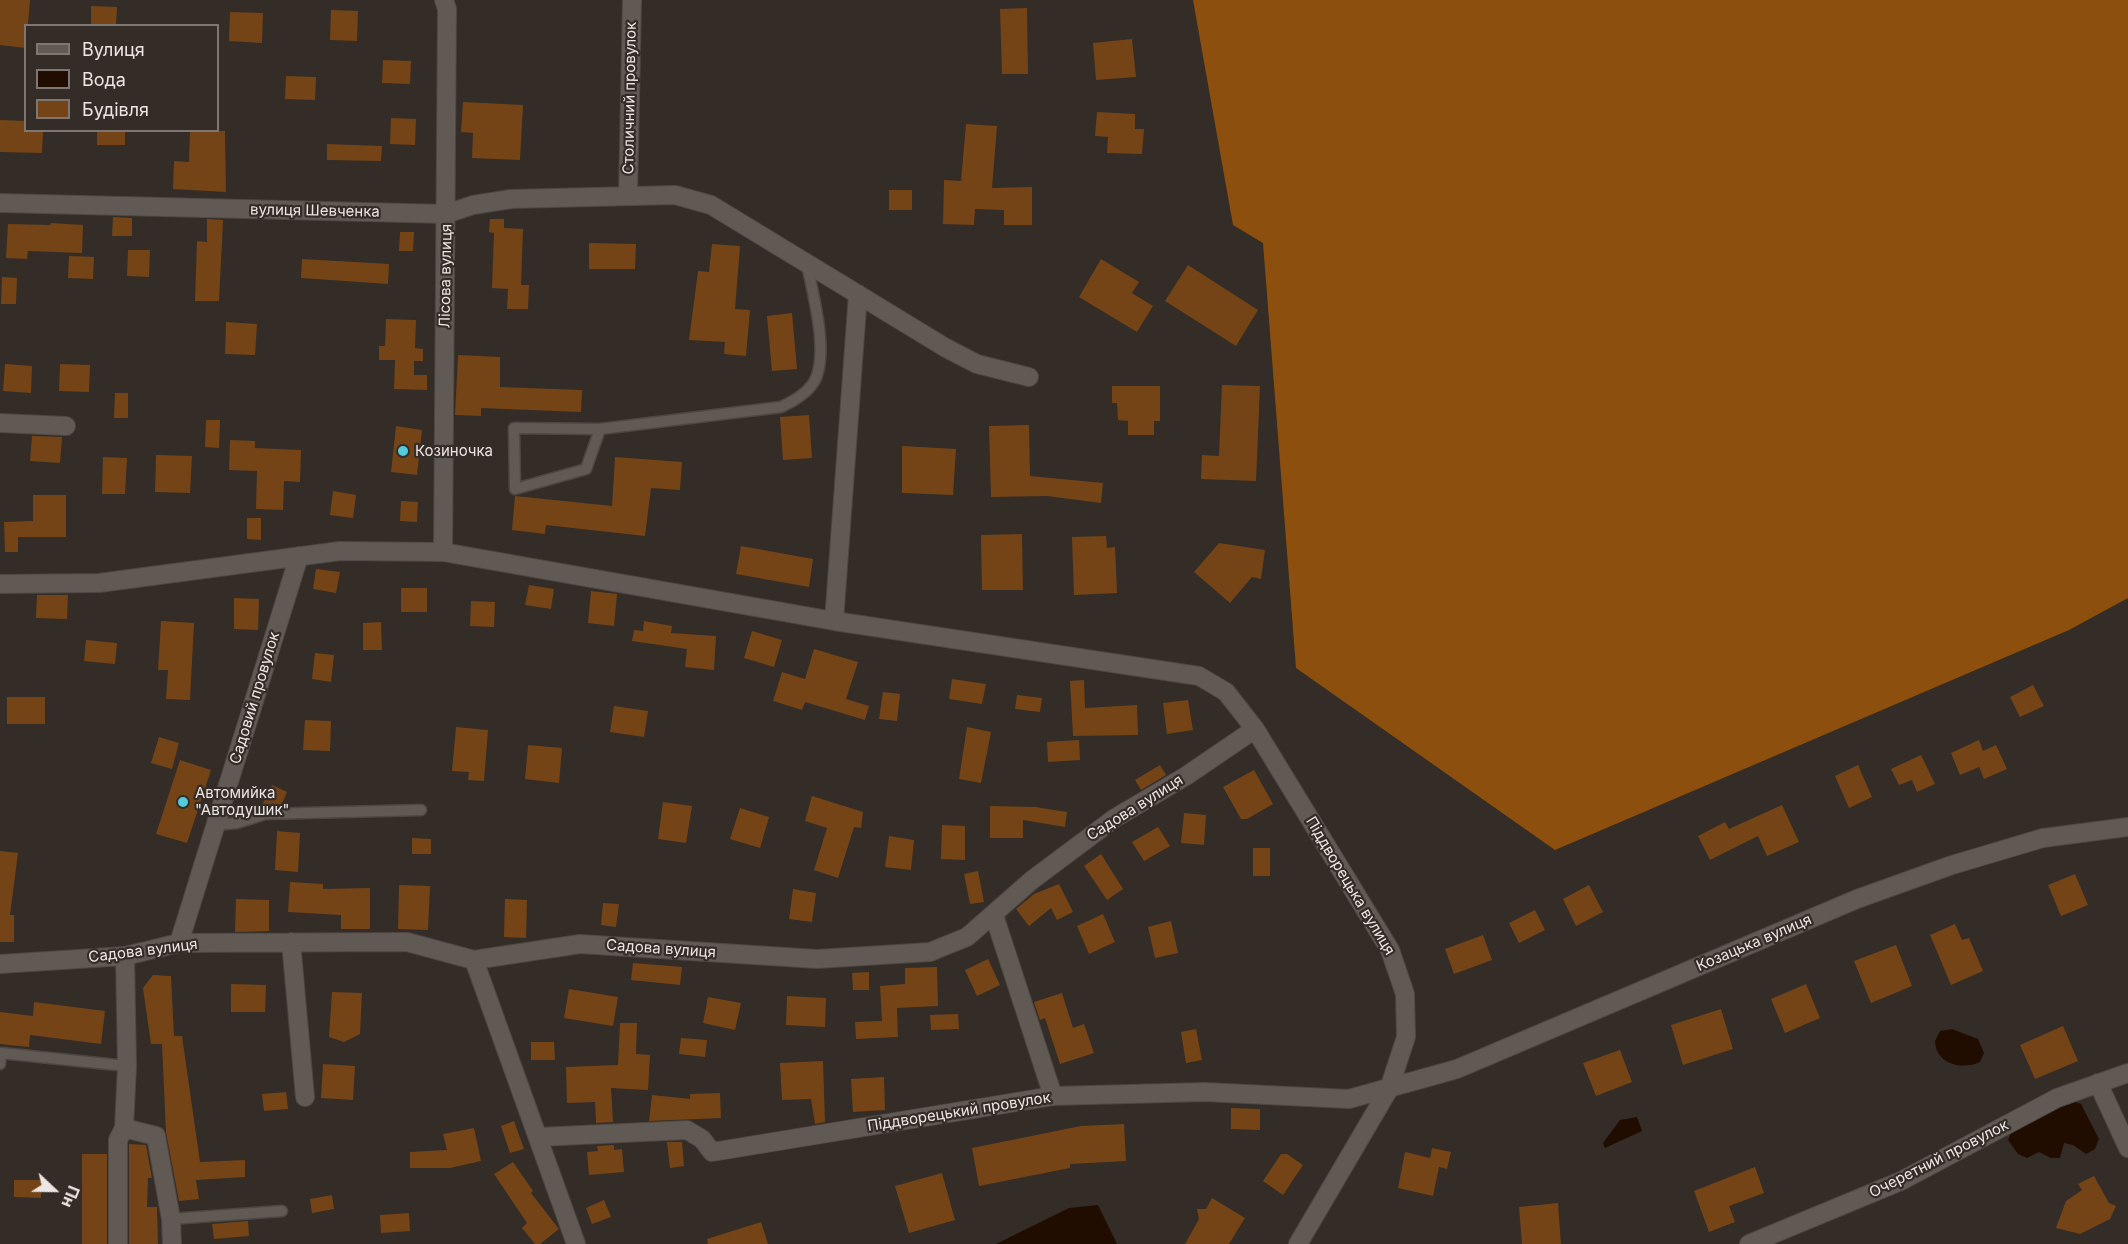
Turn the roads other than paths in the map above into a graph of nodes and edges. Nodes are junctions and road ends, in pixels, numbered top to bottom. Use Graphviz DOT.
graph roads {
  1 [pos="444,0"];
  2 [pos="632,0"];
  3 [pos="628,196"];
  4 [pos="0,203"];
  5 [pos="446,214"];
  6 [pos="807,264"];
  7 [pos="858,294"];
  8 [pos="1029,377"];
  9 [pos="0,423"];
  10 [pos="66,426"];
  11 [pos="600,429"];
  12 [pos="443,552"];
  13 [pos="299,556"];
  14 [pos="0,584"];
  15 [pos="834,621"];
  16 [pos="1256,729"];
  17 [pos="421,810"];
  18 [pos="215,825"];
  19 [pos="2128,827"];
  20 [pos="994,915"];
  21 [pos="291,942"];
  22 [pos="179,943"];
  23 [pos="125,956"];
  24 [pos="474,960"];
  25 [pos="0,964"];
  26 [pos="0,1064"];
  27 [pos="128,1066"];
  28 [pos="2128,1073"];
  29 [pos="2098,1083"];
  30 [pos="1389,1089"];
  31 [pos="305,1096"];
  32 [pos="1053,1096"];
  33 [pos="124,1128"];
  34 [pos="539,1137"];
  35 [pos="2128,1148"];
  36 [pos="282,1211"];
  37 [pos="171,1219"];
  38 [pos="118,1244"];
  39 [pos="172,1244"];
  40 [pos="576,1244"];
  41 [pos="1298,1244"];
  42 [pos="1749,1244"];
  1 -- 5 [label="street, Лісова вулиця"];
  2 -- 3 [label="street, Столичний провулок"];
  3 -- 5 [label="street, вулиця Шевченка"];
  3 -- 6 [label="street, вулиця Шевченка"];
  4 -- 5 [label="street, вулиця Шевченка"];
  5 -- 12 [label="street, Лісова вулиця"];
  6 -- 7 [label="street, вулиця Шевченка"];
  6 -- 11 [label="lane"];
  7 -- 8 [label="street, вулиця Шевченка"];
  7 -- 15 [label="street"];
  9 -- 10 [label="street"];
  11 -- 11 [label="lane"];
  12 -- 13 [label="street, Піддворецька вулиця"];
  12 -- 15 [label="street, Піддворецька вулиця"];
  13 -- 14 [label="street, Піддворецька вулиця"];
  13 -- 18 [label="street, Садовий провулок"];
  15 -- 16 [label="street, Піддворецька вулиця"];
  16 -- 20 [label="street, Садова вулиця"];
  16 -- 30 [label="street, Піддворецька вулиця"];
  17 -- 18 [label="lane"];
  18 -- 22 [label="street, Садовий провулок"];
  19 -- 30 [label="street, Козацька вулиця"];
  20 -- 24 [label="street, Садова вулиця"];
  20 -- 32 [label="street"];
  21 -- 22 [label="street, Садова вулиця"];
  21 -- 24 [label="street, Садова вулиця"];
  21 -- 31 [label="street"];
  22 -- 23 [label="street, Садова вулиця"];
  23 -- 25 [label="street, Садова вулиця"];
  23 -- 27 [label="street"];
  24 -- 34 [label="street"];
  26 -- 27 [label="lane"];
  27 -- 33 [label="street"];
  28 -- 29 [label="street, Очеретний провулок"];
  29 -- 35 [label="street"];
  29 -- 42 [label="street, Очеретний провулок"];
  30 -- 32 [label="street, Піддворецький провулок"];
  30 -- 41 [label="street, Піддворецька вулиця"];
  32 -- 34 [label="street, Піддворецький провулок"];
  33 -- 37 [label="street"];
  33 -- 38 [label="street"];
  34 -- 40 [label="street"];
  36 -- 37 [label="lane"];
  37 -- 39 [label="street"];
}
